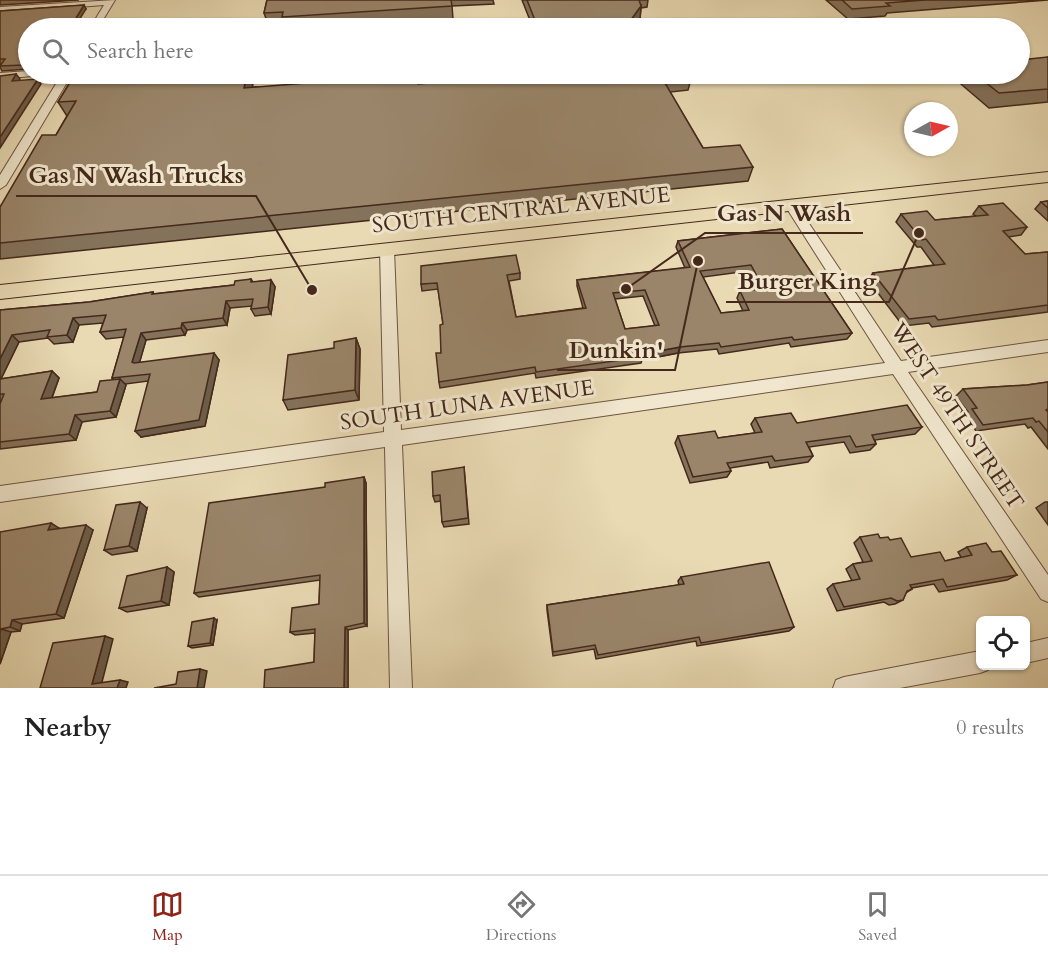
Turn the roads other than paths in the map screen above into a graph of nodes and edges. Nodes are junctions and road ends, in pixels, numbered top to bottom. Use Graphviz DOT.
graph roads {
  1 [pos="110,1"];
  2 [pos="0,9"];
  3 [pos="100,18"];
  4 [pos="18,75"];
  5 [pos="0,76"];
  6 [pos="61,84"];
  7 [pos="13,164"];
  8 [pos="0,165"];
  9 [pos="1048,177"];
  10 [pos="0,185"];
  11 [pos="790,204"];
  12 [pos="387,249"];
  13 [pos="0,292"];
  14 [pos="1048,346"];
  15 [pos="898,367"];
  16 [pos="393,438"];
  17 [pos="0,494"];
  18 [pos="1048,592"];
  19 [pos="1048,648"];
  20 [pos="1030,652"];
  21 [pos="976,663"];
  22 [pos="401,688"];
  23 [pos="844,688"];
  1 -- 2 [label="street"];
  1 -- 3 [label="street"];
  4 -- 5 [label="street"];
  6 -- 7 [label="street"];
  7 -- 8 [label="street"];
  7 -- 10 [label="street"];
  9 -- 11 [label="main road, SOUTH CENTRAL AVENUE"];
  11 -- 12 [label="main road, SOUTH CENTRAL AVENUE"];
  11 -- 15 [label="street, WEST 49TH STREET"];
  12 -- 13 [label="main road, SOUTH CENTRAL AVENUE"];
  12 -- 16 [label="street"];
  14 -- 15 [label="street, SOUTH LUNA AVENUE"];
  15 -- 16 [label="street, SOUTH LUNA AVENUE"];
  15 -- 18 [label="street, WEST 49TH STREET"];
  16 -- 17 [label="street, SOUTH LUNA AVENUE"];
  16 -- 22 [label="street"];
  19 -- 20 [label="street"];
  21 -- 23 [label="street"];
}
